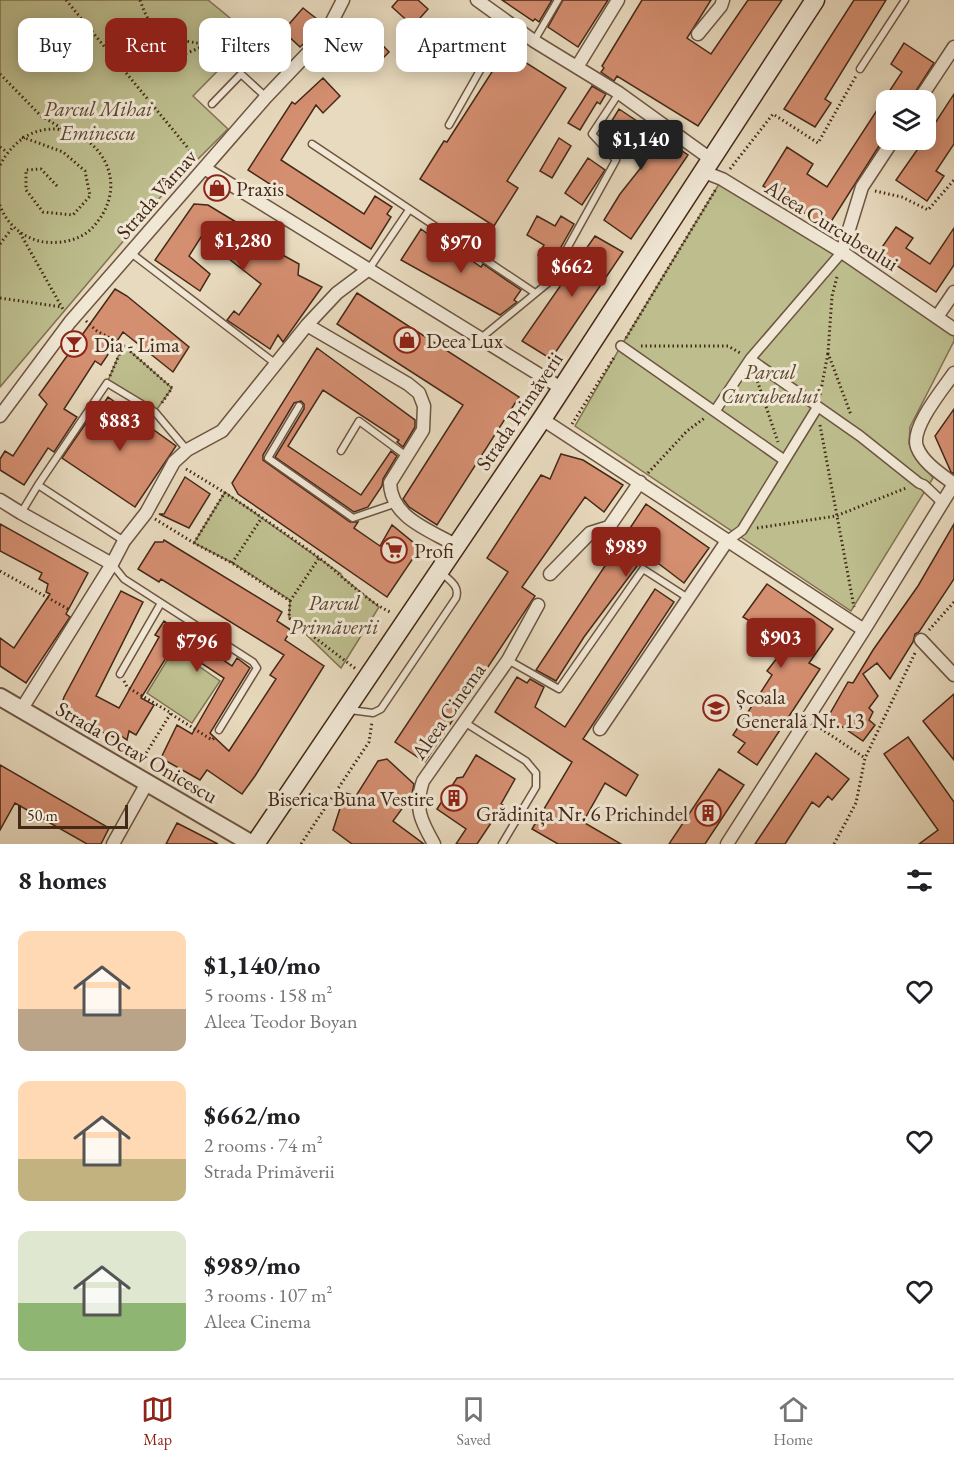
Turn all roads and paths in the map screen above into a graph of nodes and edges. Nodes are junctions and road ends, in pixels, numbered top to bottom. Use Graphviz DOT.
graph roads {
  1 [pos="66,0"];
  2 [pos="140,0"];
  3 [pos="343,0"];
  4 [pos="477,0"];
  5 [pos="558,0"];
  6 [pos="618,0"];
  7 [pos="723,0"];
  8 [pos="815,0"];
  9 [pos="905,0"];
  10 [pos="147,18"];
  11 [pos="504,18"];
  12 [pos="698,33"];
  13 [pos="527,36"];
  14 [pos="534,41"];
  15 [pos="954,47"];
  16 [pos="577,68"];
  17 [pos="860,69"];
  18 [pos="479,72"];
  19 [pos="0,74"];
  20 [pos="241,74"];
  21 [pos="926,90"];
  22 [pos="619,93"];
  23 [pos="266,97"];
  24 [pos="212,104"];
  25 [pos="449,125"];
  26 [pos="61,129"];
  27 [pos="22,137"];
  28 [pos="312,144"];
  29 [pos="0,147"];
  30 [pos="886,150"];
  31 [pos="7,152"];
  32 [pos="0,165"];
  33 [pos="708,166"];
  34 [pos="204,168"];
  35 [pos="722,179"];
  36 [pos="954,180"];
  37 [pos="862,187"];
  38 [pos="59,188"];
  39 [pos="1,208"];
  40 [pos="409,210"];
  41 [pos="13,227"];
  42 [pos="19,232"];
  43 [pos="0,244"];
  44 [pos="842,252"];
  45 [pos="130,253"];
  46 [pos="369,269"];
  47 [pos="954,291"];
  48 [pos="534,293"];
  49 [pos="0,298"];
  50 [pos="62,308"];
  51 [pos="937,316"];
  52 [pos="74,317"];
  53 [pos="307,325"];
  54 [pos="954,329"];
  55 [pos="481,339"];
  56 [pos="123,345"];
  57 [pos="621,346"];
  58 [pos="828,353"];
  59 [pos="750,359"];
  60 [pos="276,364"];
  61 [pos="954,373"];
  62 [pos="107,383"];
  63 [pos="561,388"];
  64 [pos="299,406"];
  65 [pos="817,408"];
  66 [pos="715,411"];
  67 [pos="155,412"];
  68 [pos="0,416"];
  69 [pos="542,418"];
  70 [pos="566,433"];
  71 [pos="860,436"];
  72 [pos="187,450"];
  73 [pos="341,451"];
  74 [pos="405,456"];
  75 [pos="784,460"];
  76 [pos="174,462"];
  77 [pos="640,482"];
  78 [pos="919,483"];
  79 [pos="954,484"];
  80 [pos="38,485"];
  81 [pos="225,492"];
  82 [pos="0,500"];
  83 [pos="943,503"];
  84 [pos="394,504"];
  85 [pos="21,513"];
  86 [pos="146,513"];
  87 [pos="836,516"];
  88 [pos="261,518"];
  89 [pos="742,530"];
  90 [pos="124,541"];
  91 [pos="727,541"];
  92 [pos="194,543"];
  93 [pos="457,546"];
  94 [pos="319,558"];
  95 [pos="232,563"];
  96 [pos="112,564"];
  97 [pos="0,571"];
  98 [pos="440,571"];
  99 [pos="550,574"];
  100 [pos="688,598"];
  101 [pos="290,600"];
  102 [pos="954,602"];
  103 [pos="161,603"];
  104 [pos="538,605"];
  105 [pos="80,616"];
  106 [pos="407,619"];
  107 [pos="864,630"];
  108 [pos="921,640"];
  109 [pos="508,660"];
  110 [pos="120,674"];
  111 [pos="954,675"];
  112 [pos="367,678"];
  113 [pos="0,698"];
  114 [pos="346,709"];
  115 [pos="21,710"];
  116 [pos="373,712"];
  117 [pos="171,713"];
  118 [pos="807,719"];
  119 [pos="464,722"];
  120 [pos="600,729"];
  121 [pos="219,730"];
  122 [pos="865,758"];
  123 [pos="140,779"];
  124 [pos="113,844"];
  125 [pos="254,844"];
  126 [pos="302,844"];
  127 [pos="434,844"];
  128 [pos="502,844"];
  129 [pos="727,844"];
  130 [pos="834,844"];
  1 -- 34 [label="path"];
  2 -- 10 [label="path"];
  3 -- 23 [label="street, Strada Vârnav"];
  4 -- 11 [label="street, Aleea Curcubeului"];
  5 -- 14 [label="lane"];
  6 -- 16 [label="street"];
  7 -- 12 [label="street"];
  8 -- 33 [label="main road, Strada Primăverii"];
  9 -- 17 [label="lane"];
  13 -- 14 [label="street, Aleea Curcubeului"];
  14 -- 16 [label="street, Aleea Curcubeului"];
  15 -- 21 [label="street"];
  16 -- 22 [label="street, Aleea Curcubeului"];
  17 -- 35 [label="path"];
  18 -- 25 [label="lane"];
  19 -- 26 [label="path"];
  20 -- 23 [label="lane"];
  20 -- 24 [label="lane"];
  22 -- 33 [label="street, Aleea Curcubeului"];
  22 -- 48 [label="lane"];
  23 -- 34 [label="street, Strada Vârnav"];
  26 -- 27 [label="path"];
  26 -- 42 [label="path"];
  27 -- 31 [label="path"];
  27 -- 38 [label="path"];
  28 -- 40 [label="lane"];
  29 -- 31 [label="path"];
  30 -- 37 [label="street"];
  31 -- 32 [label="path"];
  33 -- 35 [label="street, Aleea Curcubeului"];
  33 -- 63 [label="main road, Strada Primăverii"];
  34 -- 45 [label="street, Strada Vârnav"];
  34 -- 46 [label="street"];
  35 -- 44 [label="street, Aleea Curcubeului"];
  35 -- 57 [label="path"];
  36 -- 37 [label="path"];
  37 -- 44 [label="street"];
  39 -- 41 [label="path"];
  40 -- 46 [label="lane"];
  40 -- 48 [label="lane"];
  41 -- 42 [label="path"];
  41 -- 43 [label="path"];
  42 -- 50 [label="path"];
  44 -- 51 [label="street, Aleea Curcubeului"];
  44 -- 58 [label="path"];
  44 -- 59 [label="street"];
  45 -- 52 [label="street, Strada Vârnav"];
  45 -- 60 [label="lane"];
  46 -- 53 [label="street"];
  46 -- 55 [label="street"];
  47 -- 51 [label="street"];
  48 -- 55 [label="lane"];
  49 -- 50 [label="path"];
  50 -- 52 [label="path"];
  51 -- 54 [label="street, Aleea Curcubeului"];
  52 -- 56 [label="path"];
  52 -- 68 [label="street, Strada Vârnav"];
  53 -- 60 [label="street"];
  53 -- 74 [label="street"];
  55 -- 63 [label="street"];
  56 -- 62 [label="path"];
  56 -- 67 [label="path"];
  57 -- 59 [label="path"];
  57 -- 66 [label="street"];
  57 -- 70 [label="path"];
  58 -- 65 [label="path"];
  58 -- 71 [label="path"];
  59 -- 65 [label="street"];
  59 -- 66 [label="street"];
  59 -- 75 [label="path"];
  60 -- 72 [label="street"];
  61 -- 79 [label="street"];
  62 -- 67 [label="lane"];
  62 -- 80 [label="lane"];
  63 -- 69 [label="main road, Strada Primăverii"];
  64 -- 84 [label="lane"];
  65 -- 71 [label="street"];
  65 -- 75 [label="street"];
  65 -- 87 [label="path"];
  66 -- 75 [label="street"];
  66 -- 77 [label="path"];
  67 -- 72 [label="lane"];
  69 -- 70 [label="street"];
  69 -- 93 [label="main road, Strada Primăverii"];
  70 -- 77 [label="street"];
  71 -- 78 [label="street"];
  72 -- 76 [label="street"];
  73 -- 74 [label="lane"];
  74 -- 84 [label="street"];
  75 -- 89 [label="street"];
  76 -- 81 [label="path"];
  76 -- 86 [label="street"];
  77 -- 91 [label="street"];
  77 -- 99 [label="street"];
  78 -- 83 [label="street"];
  78 -- 87 [label="path"];
  79 -- 83 [label="street"];
  80 -- 85 [label="lane"];
  80 -- 90 [label="lane"];
  81 -- 88 [label="path"];
  81 -- 92 [label="path"];
  82 -- 85 [label="street"];
  83 -- 107 [label="street"];
  84 -- 93 [label="street"];
  85 -- 96 [label="street"];
  86 -- 90 [label="street"];
  86 -- 92 [label="path"];
  87 -- 89 [label="path"];
  87 -- 107 [label="path"];
  88 -- 94 [label="path"];
  88 -- 95 [label="path"];
  89 -- 91 [label="street"];
  90 -- 96 [label="street"];
  91 -- 100 [label="street"];
  91 -- 107 [label="street"];
  92 -- 95 [label="path"];
  93 -- 98 [label="main road, Strada Primăverii"];
  94 -- 101 [label="path"];
  94 -- 106 [label="path"];
  95 -- 101 [label="path"];
  96 -- 103 [label="lane"];
  96 -- 105 [label="street"];
  97 -- 105 [label="path"];
  98 -- 106 [label="main road, Strada Primăverii"];
  98 -- 116 [label="lane"];
  100 -- 109 [label="lane"];
  100 -- 120 [label="street"];
  101 -- 112 [label="path"];
  102 -- 108 [label="path"];
  103 -- 110 [label="lane"];
  103 -- 121 [label="lane"];
  104 -- 109 [label="street, Aleea Cinema"];
  105 -- 115 [label="street"];
  106 -- 112 [label="main road, Strada Primăverii"];
  107 -- 118 [label="street"];
  108 -- 111 [label="street"];
  108 -- 122 [label="path"];
  109 -- 119 [label="street, Aleea Cinema"];
  110 -- 117 [label="path"];
  112 -- 114 [label="main road, Strada Primăverii"];
  113 -- 115 [label="street, Strada Octav Onicescu"];
  114 -- 116 [label="lane"];
  114 -- 125 [label="main road, Strada Primăverii"];
  115 -- 123 [label="street, Strada Octav Onicescu"];
  116 -- 126 [label="path"];
  117 -- 121 [label="path"];
  117 -- 123 [label="path"];
  118 -- 122 [label="path"];
  118 -- 129 [label="street"];
  119 -- 127 [label="street, Aleea Cinema"];
  119 -- 128 [label="lane"];
  122 -- 130 [label="path"];
  123 -- 124 [label="street"];
  123 -- 125 [label="street, Strada Octav Onicescu"];
}
